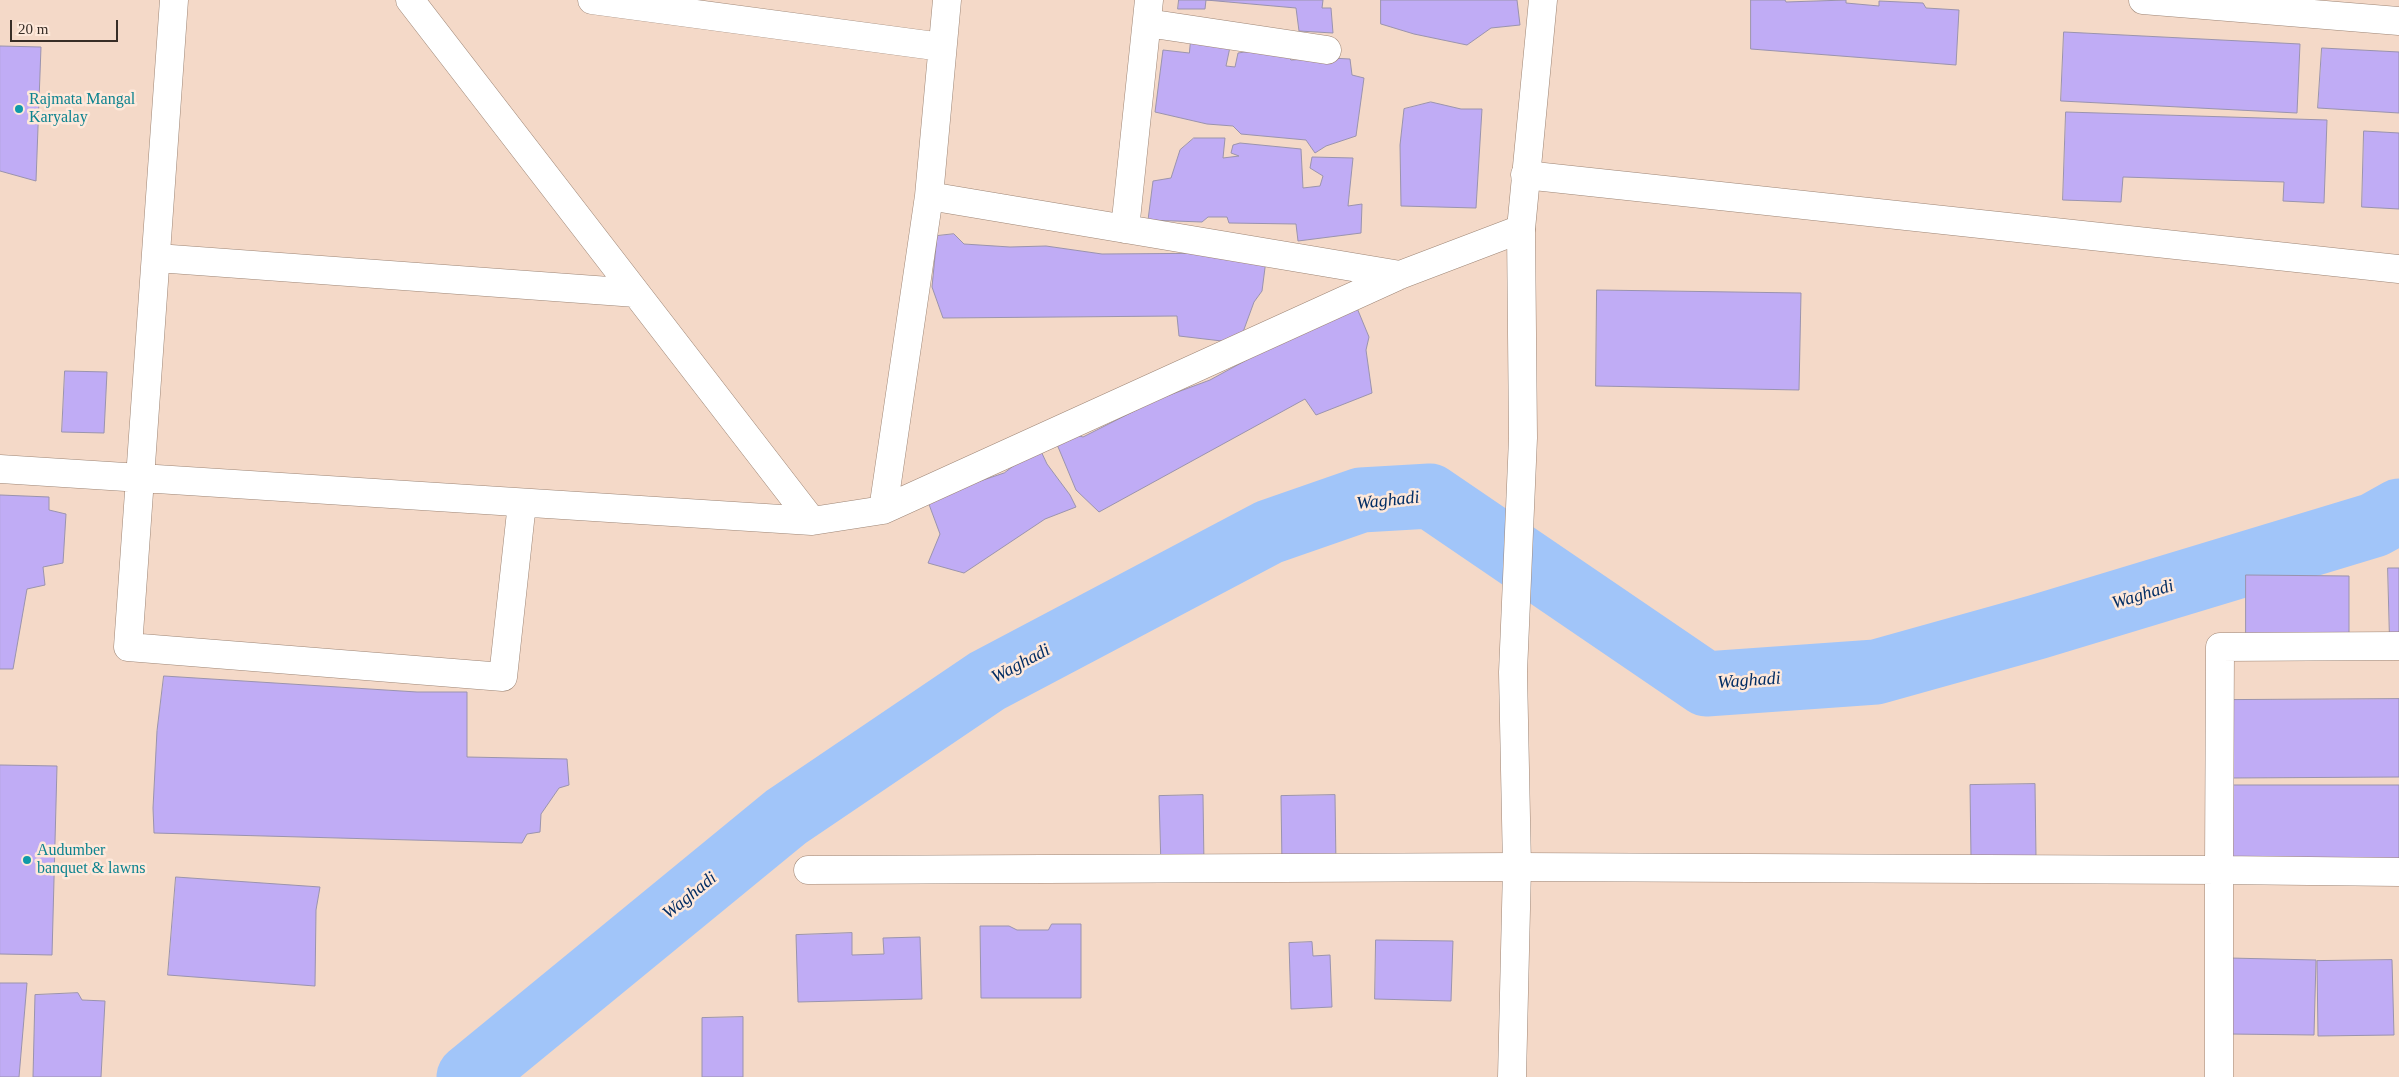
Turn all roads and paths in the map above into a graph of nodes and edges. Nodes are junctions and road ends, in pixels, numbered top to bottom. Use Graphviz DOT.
graph roads {
  1 [pos="174,0"];
  2 [pos="410,0"];
  3 [pos="592,0"];
  4 [pos="947,0"];
  5 [pos="1543,0"];
  6 [pos="2143,0"];
  7 [pos="2251,4"];
  8 [pos="741,10"];
  9 [pos="1148,12"];
  10 [pos="2399,21"];
  11 [pos="942,48"];
  12 [pos="1327,50"];
  13 [pos="1525,175"];
  14 [pos="929,196"];
  15 [pos="1125,229"];
  16 [pos="1521,230"];
  17 [pos="156,258"];
  18 [pos="2399,269"];
  19 [pos="1400,275"];
  20 [pos="636,293"];
  21 [pos="0,469"];
  22 [pos="141,478"];
  23 [pos="522,503"];
  24 [pos="883,510"];
  25 [pos="812,522"];
  26 [pos="2399,646"];
  27 [pos="1517,867"];
  28 [pos="808,870"];
  29 [pos="2219,870"];
  30 [pos="2399,872"];
  31 [pos="1512,1077"];
  32 [pos="2219,1077"];
  1 -- 17 [label="street"];
  2 -- 20 [label="street"];
  3 -- 8 [label="street"];
  4 -- 11 [label="street"];
  5 -- 13 [label="street"];
  6 -- 7 [label="street"];
  7 -- 10 [label="street"];
  8 -- 11 [label="street"];
  9 -- 12 [label="street"];
  9 -- 15 [label="street"];
  11 -- 14 [label="street"];
  13 -- 16 [label="street"];
  13 -- 18 [label="street"];
  14 -- 15 [label="street"];
  14 -- 24 [label="street"];
  15 -- 19 [label="street"];
  16 -- 19 [label="street"];
  16 -- 27 [label="street"];
  17 -- 20 [label="street"];
  17 -- 22 [label="street"];
  19 -- 24 [label="street"];
  20 -- 25 [label="street"];
  21 -- 22 [label="street"];
  22 -- 23 [label="street"];
  22 -- 23 [label="street"];
  23 -- 25 [label="street"];
  24 -- 25 [label="street"];
  26 -- 29 [label="street"];
  27 -- 28 [label="street"];
  27 -- 29 [label="street"];
  27 -- 31 [label="street"];
  29 -- 30 [label="street"];
  29 -- 32 [label="street"];
}
